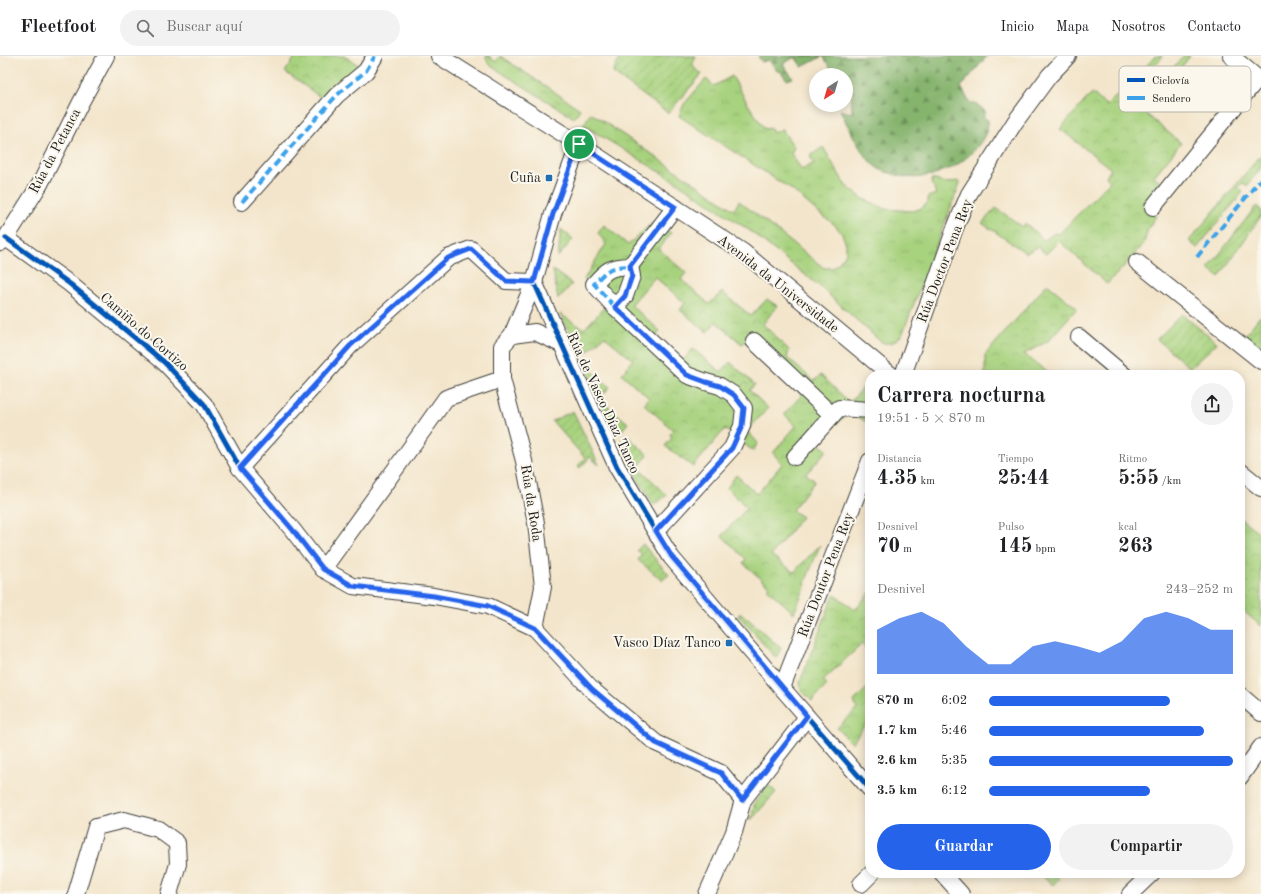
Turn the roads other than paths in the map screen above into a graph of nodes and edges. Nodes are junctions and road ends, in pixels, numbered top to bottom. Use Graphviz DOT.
graph roads {
  1 [pos="106,56"];
  2 [pos="375,56"];
  3 [pos="439,56"];
  4 [pos="1068,56"];
  5 [pos="1231,56"];
  6 [pos="1243,66"];
  7 [pos="1251,73"];
  8 [pos="1260,80"];
  9 [pos="1251,91"];
  10 [pos="1233,112"];
  11 [pos="579,144"];
  12 [pos="242,202"];
  13 [pos="675,207"];
  14 [pos="1153,207"];
  15 [pos="3,240"];
  16 [pos="1136,262"];
  17 [pos="630,266"];
  18 [pos="534,282"];
  19 [pos="615,307"];
  20 [pos="512,335"];
  21 [pos="1079,337"];
  22 [pos="754,341"];
  23 [pos="561,344"];
  24 [pos="1261,361"];
  25 [pos="885,370"];
  26 [pos="905,370"];
  27 [pos="1118,370"];
  28 [pos="502,379"];
  29 [pos="865,410"];
  30 [pos="832,416"];
  31 [pos="795,458"];
  32 [pos="240,468"];
  33 [pos="865,474"];
  34 [pos="1245,475"];
  35 [pos="1261,488"];
  36 [pos="656,531"];
  37 [pos="323,569"];
  38 [pos="535,628"];
  39 [pos="782,688"];
  40 [pos="1245,699"];
  41 [pos="1261,713"];
  42 [pos="807,716"];
  43 [pos="1261,747"];
  44 [pos="1245,770"];
  45 [pos="865,783"];
  46 [pos="742,800"];
  47 [pos="947,878"];
  48 [pos="1147,878"];
  49 [pos="76,894"];
  50 [pos="169,894"];
  51 [pos="707,894"];
  52 [pos="961,894"];
  53 [pos="1130,894"];
  1 -- 15 [label="street, Rúa da Petanca"];
  2 -- 12 [label="street"];
  3 -- 11 [label="street, Avenida da Universidade"];
  4 -- 26 [label="street, Rúa Doctor Pena Rey"];
  5 -- 6 [label="street"];
  7 -- 8 [label="street"];
  8 -- 9 [label="street"];
  10 -- 14 [label="street"];
  11 -- 13 [label="street, Avenida da Universidade"];
  11 -- 18 [label="street"];
  13 -- 17 [label="street"];
  13 -- 25 [label="street, Avenida da Universidade"];
  15 -- 32 [label="street, Camiño do Cortizo"];
  16 -- 24 [label="street"];
  17 -- 19 [label="street"];
  17 -- 19 [label="street"];
  18 -- 20 [label="street, Rúa da Roda"];
  18 -- 23 [label="street, Rúa de Vasco Díaz Tanco"];
  18 -- 32 [label="street"];
  19 -- 36 [label="street"];
  20 -- 23 [label="street"];
  20 -- 28 [label="street, Rúa da Roda"];
  21 -- 27 [label="street"];
  22 -- 30 [label="street"];
  23 -- 36 [label="street, Rúa de Vasco Díaz Tanco"];
  28 -- 37 [label="street"];
  28 -- 38 [label="street, Rúa da Roda"];
  29 -- 30 [label="street"];
  30 -- 31 [label="street"];
  32 -- 37 [label="street, Camiño do Cortizo"];
  33 -- 39 [label="street, Rúa Doutor Pena Rey"];
  34 -- 35 [label="street"];
  36 -- 39 [label="street, Rúa de Vasco Díaz Tanco"];
  37 -- 38 [label="street"];
  38 -- 46 [label="street"];
  39 -- 42 [label="street, Rúa de Vasco Díaz Tanco"];
  40 -- 41 [label="street"];
  42 -- 45 [label="street, Rúa de Vasco Díaz Tanco"];
  42 -- 46 [label="street"];
  43 -- 44 [label="street"];
  46 -- 51 [label="street"];
  47 -- 52 [label="street"];
  48 -- 53 [label="street"];
  49 -- 50 [label="street"];
}
